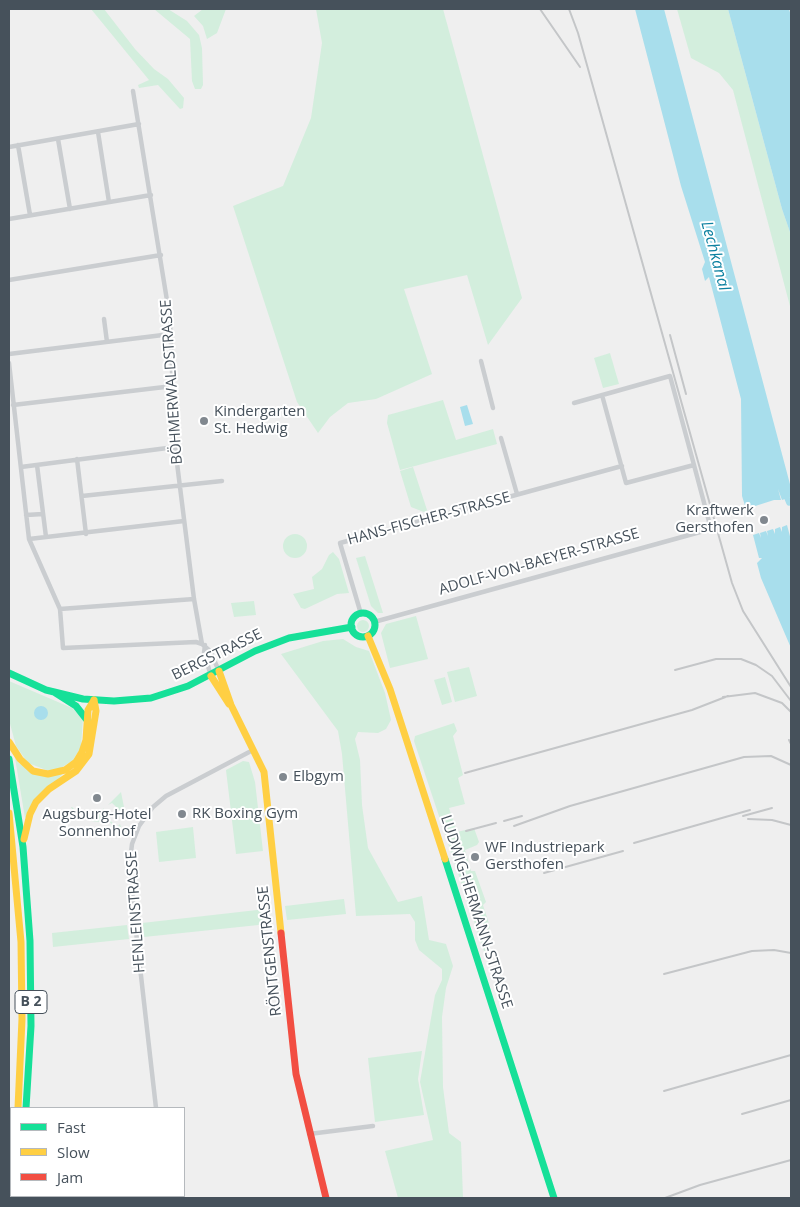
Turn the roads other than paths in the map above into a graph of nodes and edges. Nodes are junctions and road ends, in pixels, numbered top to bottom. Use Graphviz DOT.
graph roads {
  1 [pos="133,91"];
  2 [pos="139,124"];
  3 [pos="98,132"];
  4 [pos="58,138"];
  5 [pos="18,145"];
  6 [pos="9,147"];
  7 [pos="151,196"];
  8 [pos="109,202"];
  9 [pos="70,209"];
  10 [pos="30,216"];
  11 [pos="9,219"];
  12 [pos="161,255"];
  13 [pos="9,280"];
  14 [pos="104,319"];
  15 [pos="172,334"];
  16 [pos="107,342"];
  17 [pos="9,354"];
  18 [pos="480,361"];
  19 [pos="9,363"];
  20 [pos="173,386"];
  21 [pos="602,395"];
  22 [pos="574,403"];
  23 [pos="13,405"];
  24 [pos="493,408"];
  25 [pos="501,438"];
  26 [pos="175,447"];
  27 [pos="77,460"];
  28 [pos="37,465"];
  29 [pos="694,465"];
  30 [pos="622,466"];
  31 [pos="21,467"];
  32 [pos="222,481"];
  33 [pos="180,485"];
  34 [pos="517,494"];
  35 [pos="82,496"];
  36 [pos="43,514"];
  37 [pos="26,516"];
  38 [pos="184,522"];
  39 [pos="86,534"];
  40 [pos="46,538"];
  41 [pos="29,539"];
  42 [pos="194,599"];
  43 [pos="60,609"];
  44 [pos="361,614"];
  45 [pos="374,622"];
  46 [pos="352,627"];
  47 [pos="368,636"];
  48 [pos="204,645"];
  49 [pos="219,671"];
  50 [pos="9,673"];
  51 [pos="211,676"];
  52 [pos="54,692"];
  53 [pos="94,700"];
  54 [pos="231,705"];
  55 [pos="87,720"];
  56 [pos="9,742"];
  57 [pos="253,750"];
  58 [pos="9,759"];
  59 [pos="9,813"];
  60 [pos="23,847"];
  61 [pos="18,1107"];
  62 [pos="26,1107"];
  63 [pos="156,1107"];
  64 [pos="373,1126"];
  65 [pos="310,1134"];
  66 [pos="326,1198"];
  67 [pos="554,1198"];
  1 -- 2 [label="street, BÖHMERWALDSTRASSE"];
  2 -- 3 [label="street"];
  2 -- 7 [label="street, BÖHMERWALDSTRASSE"];
  3 -- 4 [label="street"];
  3 -- 8 [label="street"];
  4 -- 5 [label="street"];
  4 -- 9 [label="street"];
  5 -- 6 [label="street"];
  5 -- 10 [label="street"];
  7 -- 8 [label="street"];
  7 -- 12 [label="street, BÖHMERWALDSTRASSE"];
  8 -- 9 [label="street"];
  9 -- 10 [label="street"];
  10 -- 11 [label="street"];
  12 -- 13 [label="street"];
  12 -- 15 [label="street, BÖHMERWALDSTRASSE"];
  14 -- 16 [label="street"];
  15 -- 16 [label="street"];
  15 -- 20 [label="street, BÖHMERWALDSTRASSE"];
  16 -- 17 [label="street"];
  18 -- 24 [label="street"];
  19 -- 23 [label="street"];
  20 -- 23 [label="street"];
  20 -- 26 [label="street, BÖHMERWALDSTRASSE"];
  21 -- 22 [label="street"];
  21 -- 29 [label="street"];
  21 -- 30 [label="street"];
  23 -- 31 [label="street"];
  25 -- 34 [label="street, HANS-FISCHER-STRASSE"];
  26 -- 27 [label="street"];
  26 -- 33 [label="street, BÖHMERWALDSTRASSE"];
  27 -- 28 [label="street"];
  27 -- 35 [label="street"];
  28 -- 31 [label="street"];
  28 -- 36 [label="street"];
  29 -- 30 [label="street"];
  29 -- 45 [label="street, ADOLF-VON-BAEYER-STRASSE"];
  30 -- 34 [label="street, HANS-FISCHER-STRASSE"];
  31 -- 37 [label="street"];
  32 -- 33 [label="street"];
  33 -- 35 [label="street"];
  33 -- 38 [label="street, BÖHMERWALDSTRASSE"];
  34 -- 44 [label="street, HANS-FISCHER-STRASSE"];
  35 -- 39 [label="street"];
  36 -- 37 [label="street"];
  36 -- 40 [label="street"];
  37 -- 41 [label="street"];
  38 -- 39 [label="street"];
  38 -- 42 [label="street, BÖHMERWALDSTRASSE"];
  39 -- 40 [label="street"];
  40 -- 41 [label="street"];
  41 -- 43 [label="street"];
  42 -- 43 [label="street"];
  42 -- 48 [label="street, BÖHMERWALDSTRASSE"];
  43 -- 48 [label="street"];
  44 -- 45 [label="main road"];
  44 -- 46 [label="main road"];
  45 -- 47 [label="main road"];
  46 -- 47 [label="main road"];
  46 -- 49 [label="main road, BERGSTRASSE"];
  47 -- 67 [label="main road, LUDWIG-HERMANN-STRASSE"];
  48 -- 49 [label="street"];
  48 -- 51 [label="street, BÖHMERWALDSTRASSE"];
  49 -- 51 [label="main road, BERGSTRASSE"];
  49 -- 54 [label="main road, RÖNTGENSTRASSE"];
  50 -- 52 [label="main road, BERGSTRASSE"];
  51 -- 53 [label="main road, BERGSTRASSE"];
  51 -- 54 [label="main road, RÖNTGENSTRASSE"];
  52 -- 53 [label="main road, BERGSTRASSE"];
  52 -- 55 [label="main road"];
  53 -- 55 [label="main road"];
  53 -- 60 [label="main road, B 2"];
  54 -- 57 [label="main road, RÖNTGENSTRASSE"];
  55 -- 56 [label="main road"];
  57 -- 63 [label="street, HENLEINSTRASSE"];
  57 -- 65 [label="main road, RÖNTGENSTRASSE"];
  58 -- 60 [label="main road, B 2"];
  59 -- 61 [label="main road, B 2"];
  60 -- 62 [label="main road, B 2"];
  64 -- 65 [label="street"];
  65 -- 66 [label="main road, RÖNTGENSTRASSE"];
}
